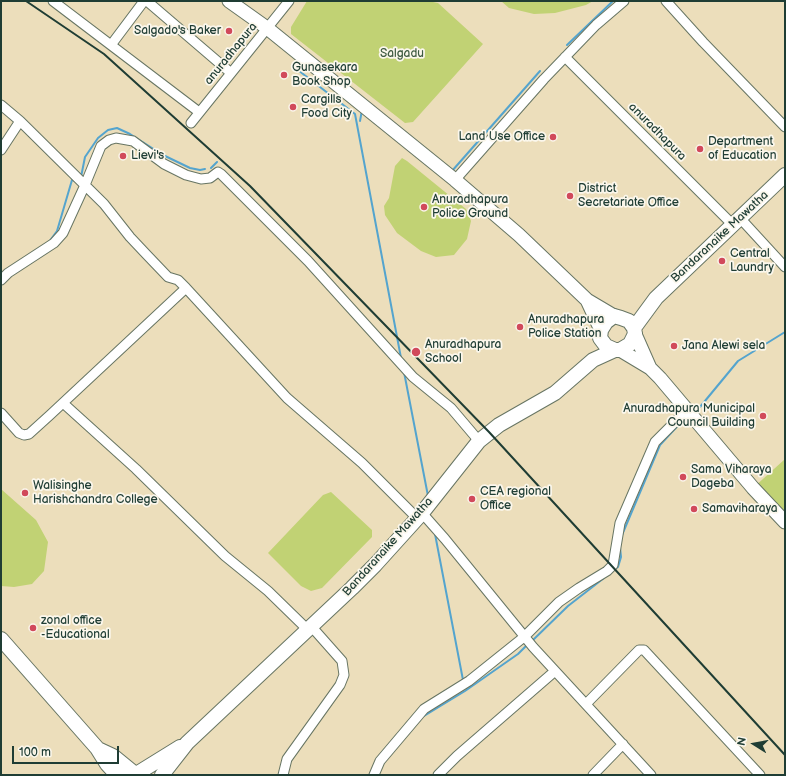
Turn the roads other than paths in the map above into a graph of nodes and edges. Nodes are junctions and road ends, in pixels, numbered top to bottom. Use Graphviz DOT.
graph roads {
  1 [pos="53,1"];
  2 [pos="146,1"];
  3 [pos="229,1"];
  4 [pos="289,1"];
  5 [pos="624,1"];
  6 [pos="666,1"];
  7 [pos="267,28"];
  8 [pos="111,45"];
  9 [pos="565,57"];
  10 [pos="231,73"];
  11 [pos="1,105"];
  12 [pos="199,112"];
  13 [pos="20,121"];
  14 [pos="191,123"];
  15 [pos="785,127"];
  16 [pos="1,150"];
  17 [pos="785,176"];
  18 [pos="455,180"];
  19 [pos="85,184"];
  20 [pos="736,222"];
  21 [pos="785,267"];
  22 [pos="1,280"];
  23 [pos="186,288"];
  24 [pos="656,298"];
  25 [pos="588,300"];
  26 [pos="618,317"];
  27 [pos="634,331"];
  28 [pos="601,334"];
  29 [pos="617,350"];
  30 [pos="593,360"];
  31 [pos="650,368"];
  32 [pos="63,403"];
  33 [pos="688,409"];
  34 [pos="1,413"];
  35 [pos="479,441"];
  36 [pos="419,515"];
  37 [pos="785,522"];
  38 [pos="309,628"];
  39 [pos="1,639"];
  40 [pos="528,641"];
  41 [pos="555,671"];
  42 [pos="586,704"];
  43 [pos="188,743"];
  44 [pos="623,744"];
  45 [pos="97,748"];
  46 [pos="138,774"];
  47 [pos="117,775"];
  48 [pos="162,775"];
  49 [pos="283,775"];
  50 [pos="374,775"];
  51 [pos="438,775"];
  52 [pos="593,775"];
  53 [pos="651,775"];
  54 [pos="760,775"];
  1 -- 8 [label="street"];
  2 -- 8 [label="street"];
  2 -- 10 [label="street"];
  3 -- 7 [label="main road"];
  4 -- 7 [label="street, anuradhapura"];
  5 -- 9 [label="street"];
  6 -- 15 [label="street"];
  7 -- 10 [label="street, anuradhapura"];
  7 -- 18 [label="main road"];
  8 -- 12 [label="street"];
  9 -- 18 [label="street"];
  9 -- 20 [label="street, anuradhapura"];
  10 -- 12 [label="street, anuradhapura"];
  11 -- 13 [label="street"];
  12 -- 14 [label="street, anuradhapura"];
  13 -- 16 [label="street"];
  13 -- 19 [label="street"];
  17 -- 20 [label="highway, Bandaranaike Mawatha"];
  18 -- 25 [label="main road"];
  19 -- 22 [label="street"];
  19 -- 23 [label="street"];
  19 -- 35 [label="street"];
  20 -- 21 [label="street, anuradhapura"];
  20 -- 24 [label="highway, Bandaranaike Mawatha"];
  23 -- 32 [label="street"];
  23 -- 36 [label="street"];
  24 -- 26 [label="highway, Bandaranaike Mawatha"];
  24 -- 27 [label="highway, Bandaranaike Mawatha"];
  25 -- 26 [label="main road"];
  25 -- 28 [label="main road"];
  26 -- 27 [label="highway"];
  26 -- 28 [label="highway"];
  27 -- 29 [label="highway"];
  27 -- 31 [label="main road"];
  28 -- 29 [label="highway"];
  28 -- 30 [label="highway"];
  29 -- 30 [label="highway, Bandaranaike Mawatha"];
  29 -- 31 [label="main road"];
  30 -- 35 [label="highway, Bandaranaike Mawatha"];
  31 -- 33 [label="main road"];
  32 -- 34 [label="street"];
  32 -- 38 [label="street"];
  33 -- 37 [label="main road"];
  33 -- 40 [label="street"];
  35 -- 36 [label="highway, Bandaranaike Mawatha"];
  36 -- 38 [label="highway, Bandaranaike Mawatha"];
  36 -- 40 [label="street"];
  38 -- 43 [label="highway, Bandaranaike Mawatha"];
  38 -- 49 [label="street"];
  39 -- 45 [label="highway"];
  40 -- 41 [label="street"];
  40 -- 50 [label="street"];
  41 -- 42 [label="street"];
  41 -- 51 [label="street"];
  42 -- 44 [label="street"];
  42 -- 54 [label="street"];
  43 -- 46 [label="highway, Bandaranaike Mawatha"];
  43 -- 48 [label="highway, Bandaranaike Mawatha"];
  44 -- 52 [label="street"];
  44 -- 53 [label="street"];
  45 -- 46 [label="highway"];
  45 -- 47 [label="highway"];
}
